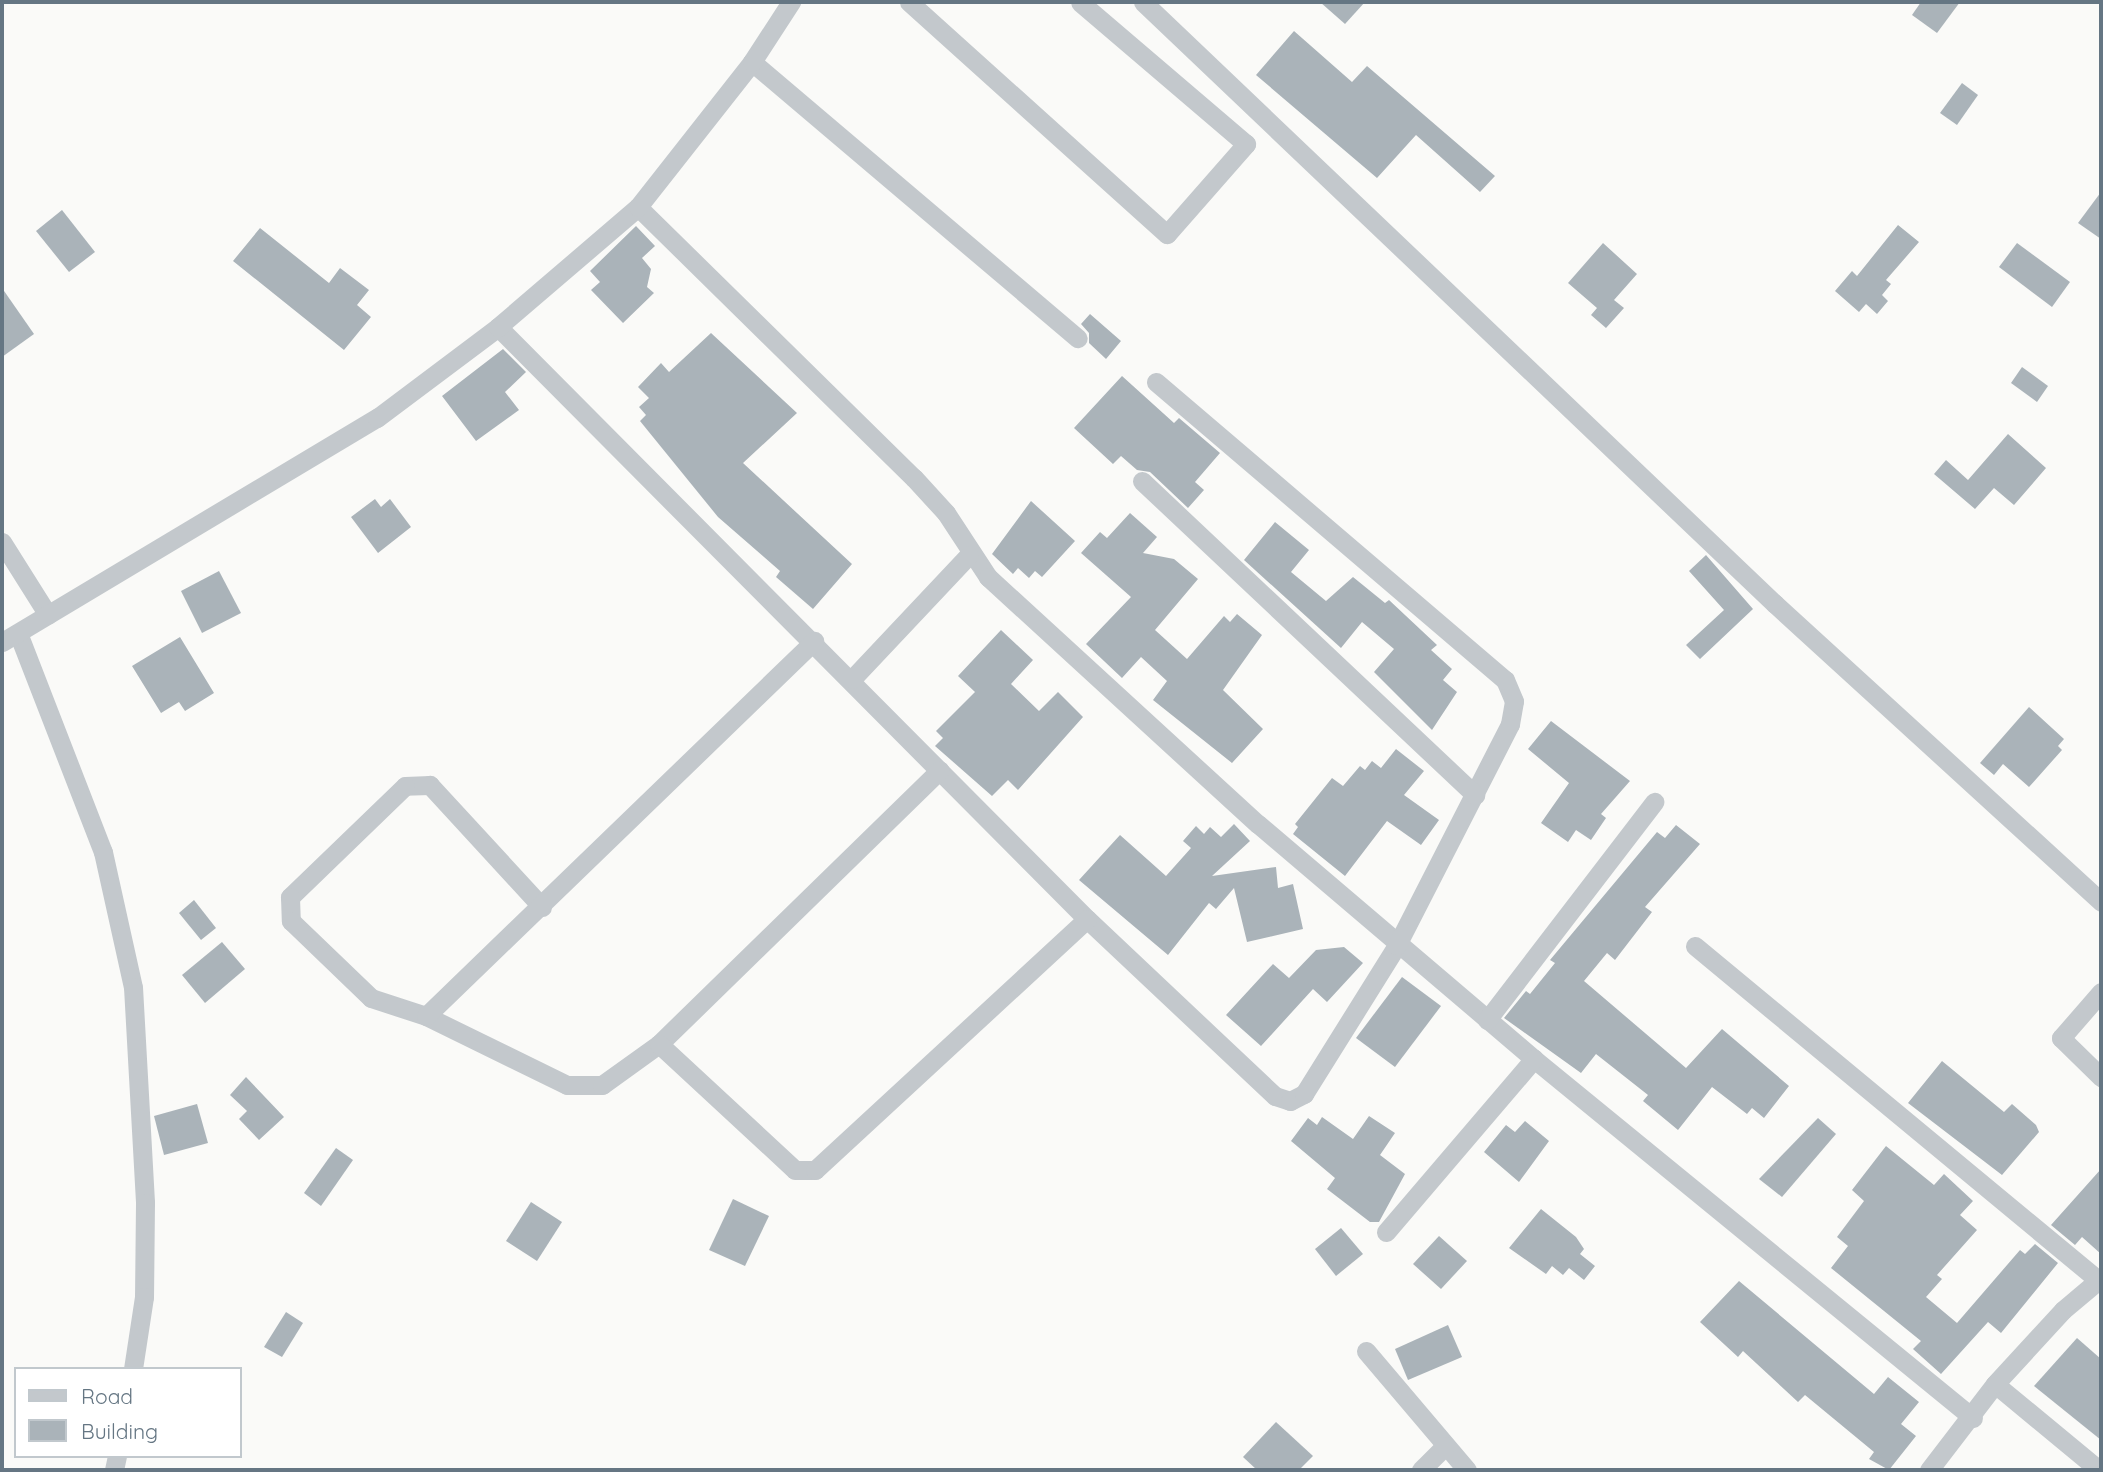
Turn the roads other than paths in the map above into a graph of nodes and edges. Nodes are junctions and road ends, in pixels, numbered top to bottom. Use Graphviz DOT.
graph roads {
  1 [pos="791,2"];
  2 [pos="909,2"];
  3 [pos="1080,2"];
  4 [pos="1143,2"];
  5 [pos="752,62"];
  6 [pos="638,207"];
  7 [pos="498,327"];
  8 [pos="1078,338"];
  9 [pos="1156,382"];
  10 [pos="1142,481"];
  11 [pos="2,542"];
  12 [pos="969,555"];
  13 [pos="48,615"];
  14 [pos="10,638"];
  15 [pos="814,641"];
  16 [pos="852,679"];
  17 [pos="940,770"];
  18 [pos="1475,795"];
  19 [pos="1654,802"];
  20 [pos="2101,902"];
  21 [pos="541,907"];
  22 [pos="1087,919"];
  23 [pos="1396,945"];
  24 [pos="1695,946"];
  25 [pos="2101,992"];
  26 [pos="426,1016"];
  27 [pos="1487,1020"];
  28 [pos="659,1044"];
  29 [pos="1534,1059"];
  30 [pos="2101,1077"];
  31 [pos="1386,1232"];
  32 [pos="2099,1279"];
  33 [pos="1366,1351"];
  34 [pos="133,1367"];
  35 [pos="1995,1384"];
  36 [pos="1973,1418"];
  37 [pos="1445,1446"];
  38 [pos="1421,1470"];
  39 [pos="1467,1470"];
  40 [pos="1929,1470"];
  41 [pos="2099,1470"];
  1 -- 5 [label="street"];
  2 -- 3 [label="street"];
  4 -- 20 [label="street"];
  5 -- 6 [label="street"];
  5 -- 8 [label="street"];
  6 -- 7 [label="street"];
  6 -- 12 [label="street"];
  7 -- 13 [label="street"];
  7 -- 15 [label="street"];
  9 -- 18 [label="street"];
  10 -- 18 [label="street"];
  11 -- 13 [label="street"];
  12 -- 16 [label="street"];
  12 -- 23 [label="street"];
  13 -- 14 [label="street"];
  14 -- 34 [label="street"];
  15 -- 16 [label="street"];
  15 -- 21 [label="street"];
  16 -- 17 [label="street"];
  17 -- 22 [label="street"];
  17 -- 28 [label="street"];
  18 -- 23 [label="street"];
  19 -- 27 [label="street"];
  21 -- 26 [label="street"];
  21 -- 26 [label="street"];
  22 -- 23 [label="street"];
  22 -- 28 [label="street"];
  23 -- 27 [label="street"];
  24 -- 32 [label="street"];
  25 -- 30 [label="street"];
  26 -- 28 [label="street"];
  27 -- 29 [label="street"];
  29 -- 31 [label="street"];
  29 -- 36 [label="street"];
  32 -- 35 [label="street"];
  33 -- 37 [label="street"];
  35 -- 36 [label="street"];
  35 -- 41 [label="street"];
  36 -- 40 [label="street"];
  37 -- 38 [label="street"];
  37 -- 39 [label="street"];
}
